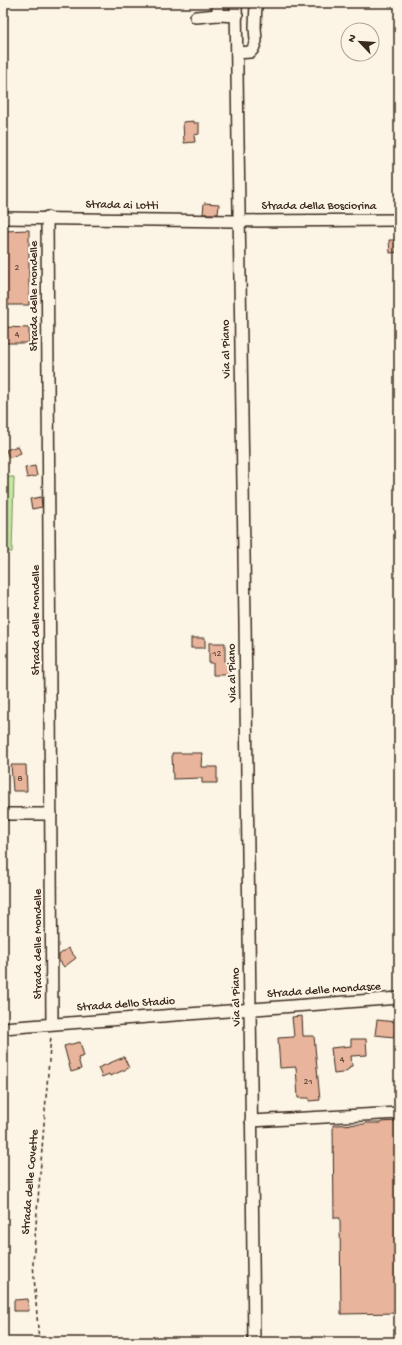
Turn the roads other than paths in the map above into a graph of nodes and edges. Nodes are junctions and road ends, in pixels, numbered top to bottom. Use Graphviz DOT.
graph roads {
  1 [pos="218,3"];
  2 [pos="236,3"];
  3 [pos="256,3"];
  4 [pos="218,15"];
  5 [pos="237,16"];
  6 [pos="196,17"];
  7 [pos="237,53"];
  8 [pos="47,217"];
  9 [pos="3,218"];
  10 [pos="399,220"];
  11 [pos="240,221"];
  12 [pos="3,814"];
  13 [pos="51,814"];
  14 [pos="399,998"];
  15 [pos="250,1010"];
  16 [pos="52,1023"];
  17 [pos="3,1028"];
  18 [pos="399,1114"];
  19 [pos="251,1121"];
  20 [pos="254,1342"];
  1 -- 4 [label="street"];
  2 -- 5 [label="street, Via al Piano"];
  3 -- 7 [label="street"];
  4 -- 5 [label="street"];
  4 -- 6 [label="street"];
  5 -- 7 [label="street, Via al Piano"];
  7 -- 11 [label="street, Via al Piano"];
  8 -- 9 [label="street, Strada ai Lotti"];
  8 -- 11 [label="street, Strada ai Lotti"];
  8 -- 13 [label="street, Strada delle Mondelle"];
  10 -- 11 [label="street, Strada della Bosciorina"];
  11 -- 15 [label="street, Via al Piano"];
  12 -- 13 [label="street"];
  13 -- 16 [label="street, Strada delle Mondelle"];
  14 -- 15 [label="street, Strada delle Mondasce"];
  15 -- 16 [label="street, Strada dello Stadio"];
  15 -- 19 [label="street, Via al Piano"];
  16 -- 17 [label="street, Strada dello Stadio"];
  18 -- 19 [label="street"];
  19 -- 20 [label="street, Via al Piano"];
}
